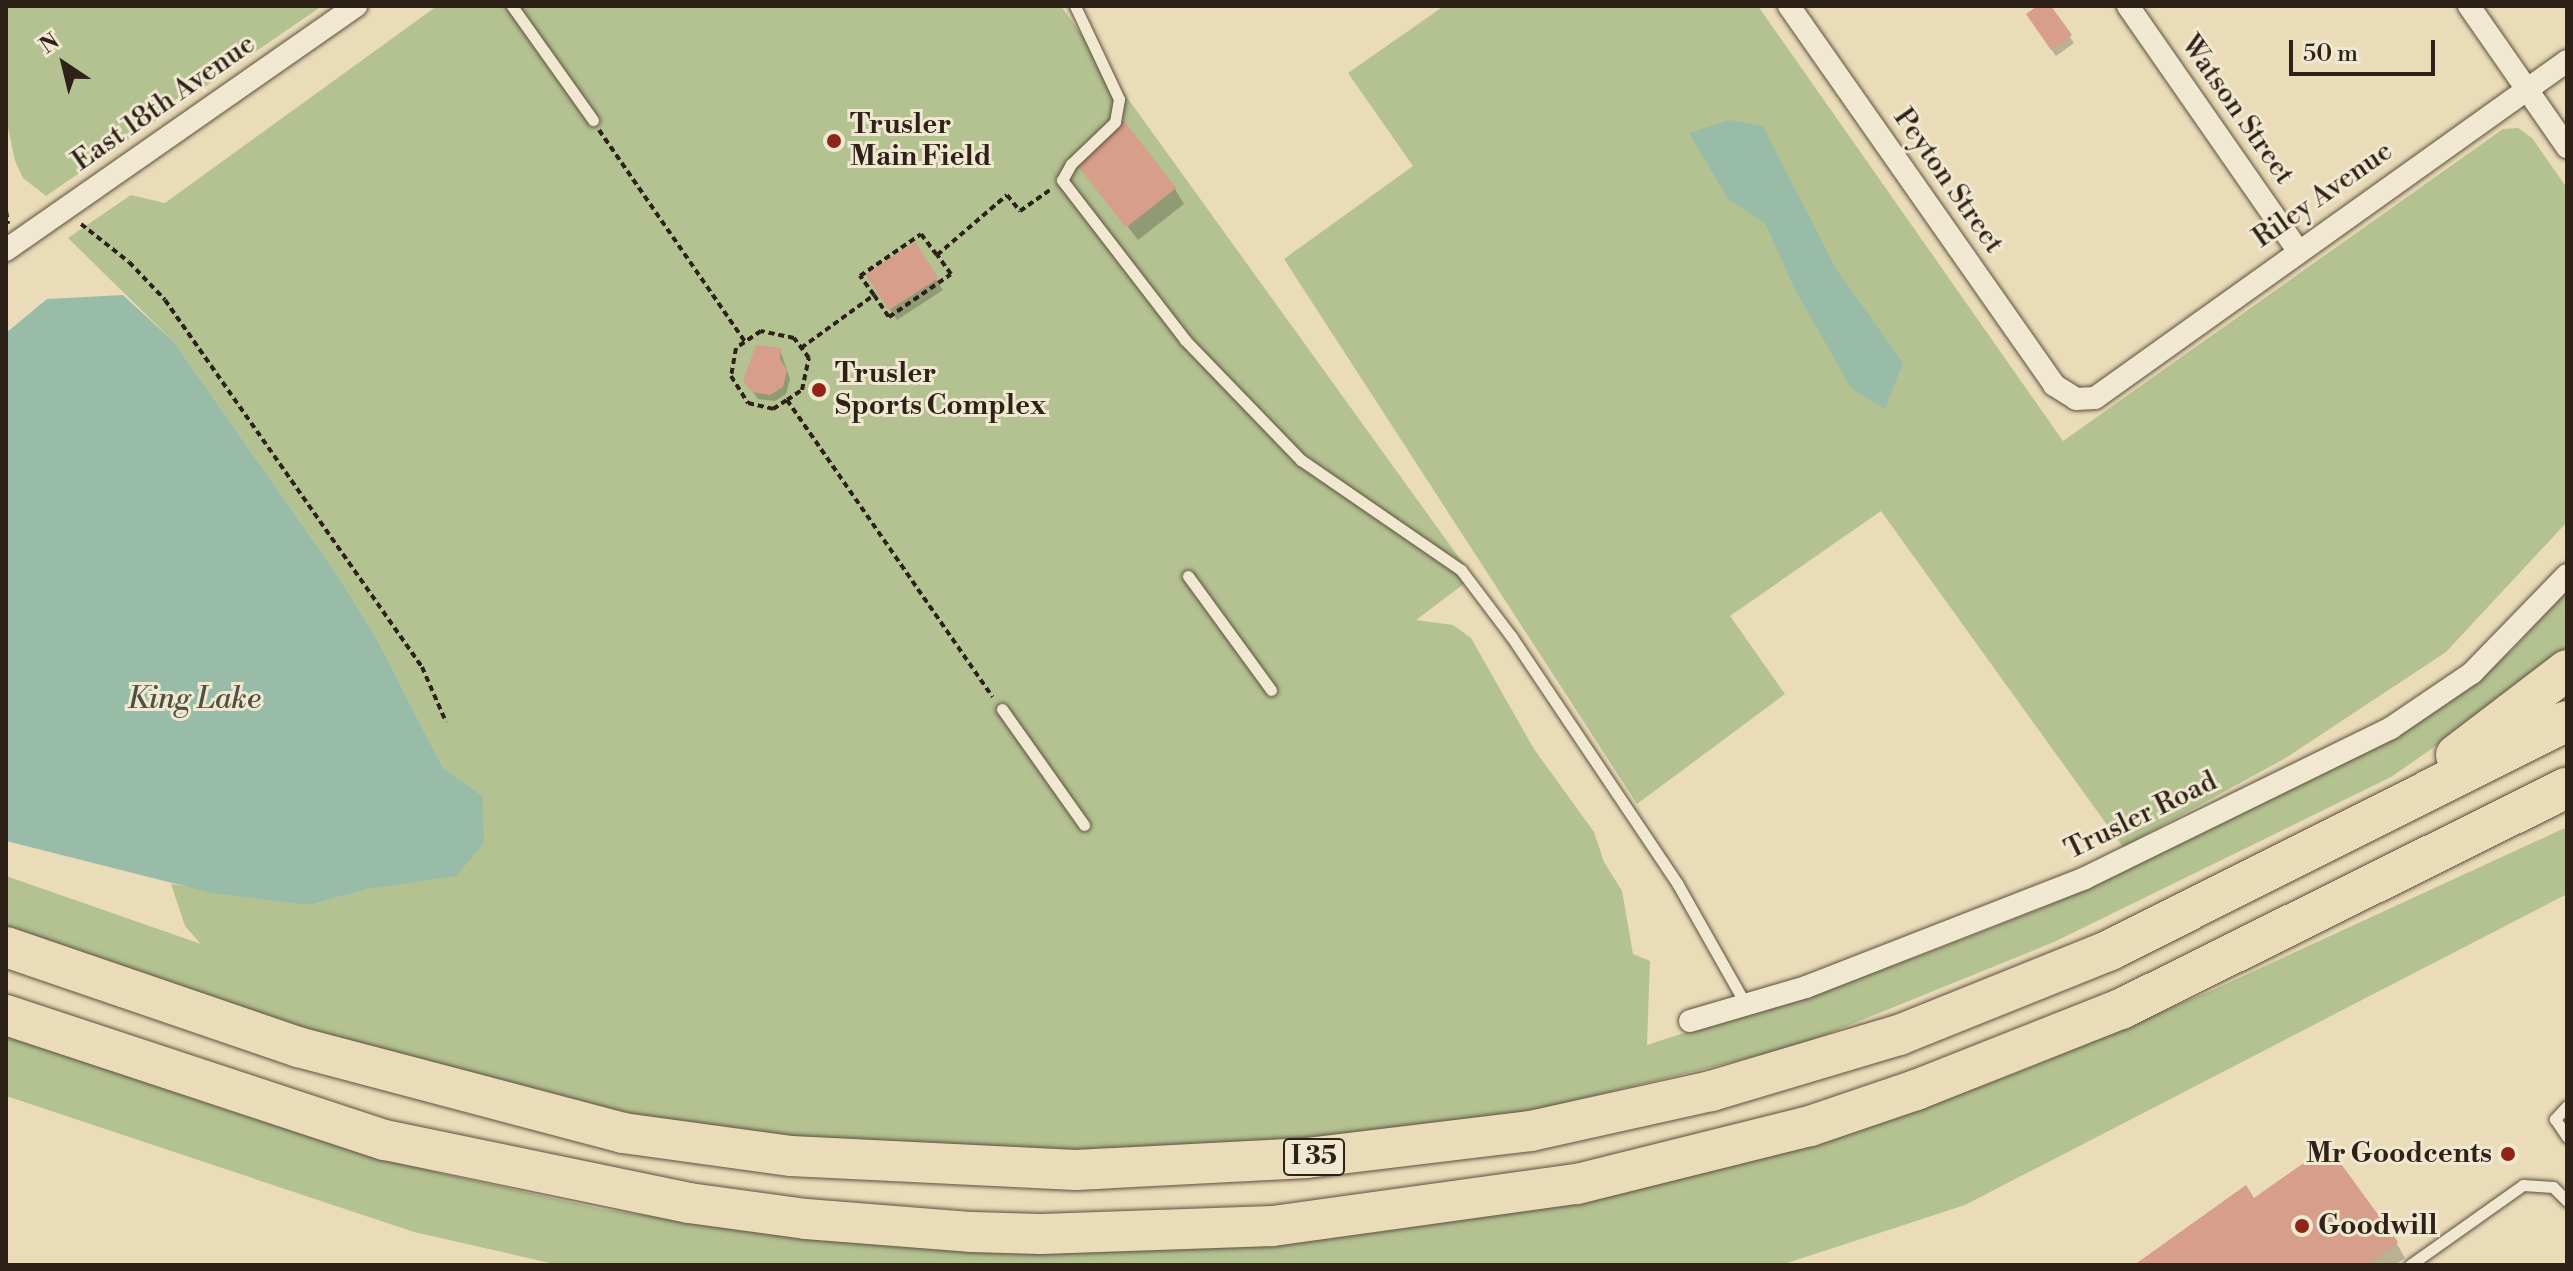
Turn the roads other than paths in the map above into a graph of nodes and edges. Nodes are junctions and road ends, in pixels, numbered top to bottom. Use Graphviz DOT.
graph roads {
  1 [pos="356,6"];
  2 [pos="512,6"];
  3 [pos="1075,6"];
  4 [pos="1789,6"];
  5 [pos="2128,6"];
  6 [pos="2469,6"];
  7 [pos="2567,61"];
  8 [pos="2527,90"];
  9 [pos="593,120"];
  10 [pos="2567,147"];
  11 [pos="2297,249"];
  12 [pos="6,250"];
  13 [pos="2060,389"];
  14 [pos="2567,575"];
  15 [pos="1188,576"];
  16 [pos="2567,670"];
  17 [pos="1271,690"];
  18 [pos="1002,709"];
  19 [pos="2567,721"];
  20 [pos="2567,788"];
  21 [pos="2567,818"];
  22 [pos="1084,825"];
  23 [pos="2226,895"];
  24 [pos="2268,940"];
  25 [pos="6,947"];
  26 [pos="1746,1005"];
  27 [pos="6,1015"];
  28 [pos="1690,1021"];
  29 [pos="2567,1106"];
  30 [pos="2567,1137"];
  31 [pos="2567,1201"];
  32 [pos="2410,1265"];
  1 -- 12 [label="street, East 18th Avenue"];
  2 -- 9 [label="lane"];
  3 -- 26 [label="lane"];
  4 -- 13 [label="street, Peyton Street"];
  5 -- 11 [label="street, Watson Street"];
  6 -- 8 [label="street"];
  7 -- 8 [label="street, Riley Avenue"];
  8 -- 10 [label="street"];
  8 -- 11 [label="street, Riley Avenue"];
  11 -- 13 [label="street, Riley Avenue"];
  14 -- 26 [label="street, Trusler Road"];
  15 -- 17 [label="lane"];
  16 -- 23 [label="highway"];
  18 -- 22 [label="lane"];
  19 -- 23 [label="highway, I 35"];
  20 -- 24 [label="highway, I 35"];
  21 -- 24 [label="highway"];
  23 -- 25 [label="highway, I 35"];
  24 -- 27 [label="highway, I 35"];
  26 -- 28 [label="street, Trusler Road"];
  29 -- 30 [label="lane"];
  31 -- 32 [label="lane"];
}
